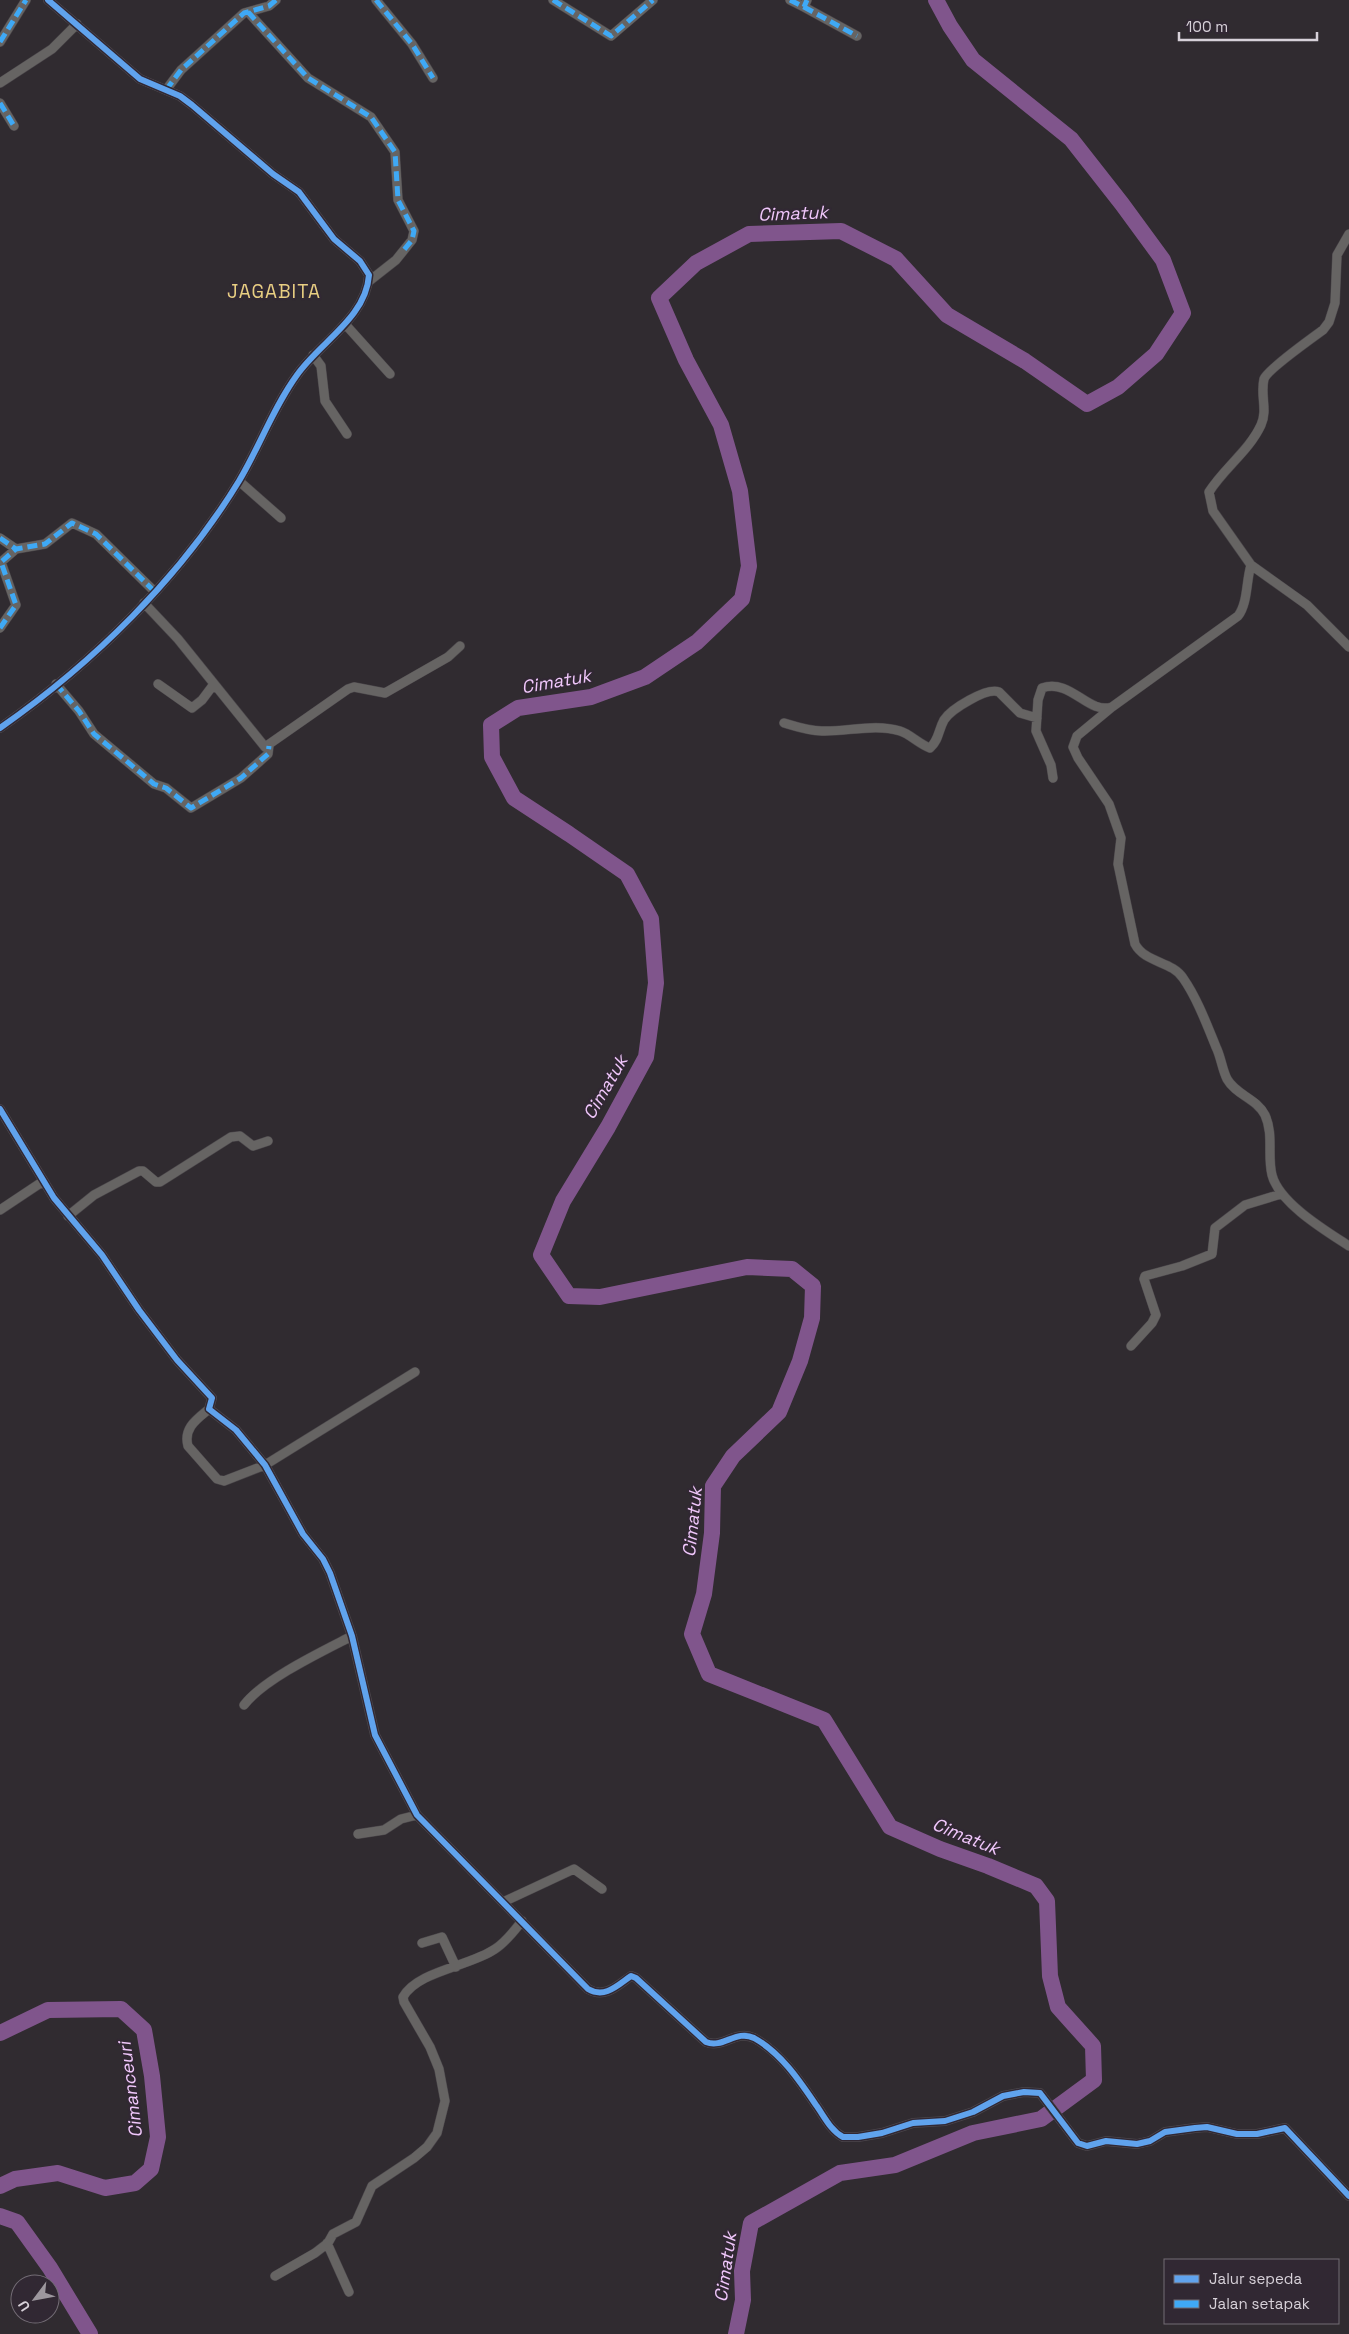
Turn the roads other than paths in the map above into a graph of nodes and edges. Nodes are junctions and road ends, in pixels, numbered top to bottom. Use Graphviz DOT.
graph roads {
  1 [pos="26,0"];
  2 [pos="48,0"];
  3 [pos="276,0"];
  4 [pos="376,0"];
  5 [pos="553,0"];
  6 [pos="653,0"];
  7 [pos="790,0"];
  8 [pos="805,4"];
  9 [pos="248,12"];
  10 [pos="77,24"];
  11 [pos="857,36"];
  12 [pos="0,42"];
  13 [pos="433,78"];
  14 [pos="0,83"];
  15 [pos="166,90"];
  16 [pos="0,103"];
  17 [pos="14,126"];
  18 [pos="1349,234"];
  19 [pos="368,282"];
  20 [pos="345,324"];
  21 [pos="314,355"];
  22 [pos="390,374"];
  23 [pos="347,434"];
  24 [pos="239,481"];
  25 [pos="281,518"];
  26 [pos="0,538"];
  27 [pos="16,549"];
  28 [pos="1251,565"];
  29 [pos="154,591"];
  30 [pos="144,603"];
  31 [pos="0,628"];
  32 [pos="460,646"];
  33 [pos="1349,647"];
  34 [pos="56,684"];
  35 [pos="158,684"];
  36 [pos="214,684"];
  37 [pos="1112,707"];
  38 [pos="1036,718"];
  39 [pos="784,723"];
  40 [pos="0,726"];
  41 [pos="269,746"];
  42 [pos="1053,778"];
  43 [pos="0,1109"];
  44 [pos="268,1141"];
  45 [pos="42,1182"];
  46 [pos="1281,1194"];
  47 [pos="0,1210"];
  48 [pos="68,1216"];
  49 [pos="1349,1246"];
  50 [pos="1131,1346"];
  51 [pos="415,1372"];
  52 [pos="209,1409"];
  53 [pos="265,1465"];
  54 [pos="352,1636"];
  55 [pos="244,1706"];
  56 [pos="417,1815"];
  57 [pos="358,1834"];
  58 [pos="602,1889"];
  59 [pos="503,1902"];
  60 [pos="522,1921"];
  61 [pos="422,1943"];
  62 [pos="456,1967"];
  63 [pos="1349,2196"];
  64 [pos="327,2243"];
  65 [pos="275,2276"];
  66 [pos="349,2292"];
  1 -- 12 [label="street"];
  2 -- 10 [label="street"];
  3 -- 9 [label="street"];
  4 -- 13 [label="street"];
  5 -- 6 [label="street"];
  7 -- 8 [label="street"];
  8 -- 11 [label="street"];
  9 -- 15 [label="street"];
  9 -- 19 [label="street"];
  10 -- 14 [label="street"];
  10 -- 15 [label="street"];
  15 -- 19 [label="street"];
  16 -- 17 [label="street"];
  18 -- 28 [label="street"];
  19 -- 20 [label="street"];
  20 -- 21 [label="street"];
  20 -- 22 [label="street"];
  21 -- 23 [label="street"];
  21 -- 24 [label="street"];
  24 -- 25 [label="street"];
  24 -- 29 [label="street"];
  26 -- 27 [label="street"];
  27 -- 29 [label="street"];
  27 -- 31 [label="street"];
  28 -- 33 [label="street"];
  28 -- 37 [label="street"];
  29 -- 30 [label="street"];
  30 -- 34 [label="street"];
  30 -- 36 [label="street"];
  32 -- 41 [label="street"];
  34 -- 40 [label="street"];
  34 -- 41 [label="street"];
  35 -- 36 [label="street"];
  36 -- 41 [label="street"];
  37 -- 38 [label="street"];
  37 -- 46 [label="street"];
  38 -- 39 [label="street"];
  38 -- 42 [label="street"];
  43 -- 45 [label="street"];
  44 -- 48 [label="street"];
  45 -- 47 [label="street"];
  45 -- 48 [label="street"];
  46 -- 49 [label="street"];
  46 -- 50 [label="street"];
  48 -- 52 [label="street"];
  51 -- 53 [label="street"];
  52 -- 53 [label="street"];
  52 -- 53 [label="street"];
  53 -- 54 [label="street"];
  54 -- 55 [label="street"];
  54 -- 56 [label="street"];
  56 -- 57 [label="street"];
  56 -- 59 [label="street"];
  58 -- 59 [label="street"];
  59 -- 60 [label="street"];
  60 -- 62 [label="street"];
  60 -- 63 [label="street"];
  61 -- 62 [label="street"];
  62 -- 64 [label="street"];
  64 -- 65 [label="street"];
  64 -- 66 [label="street"];
}
